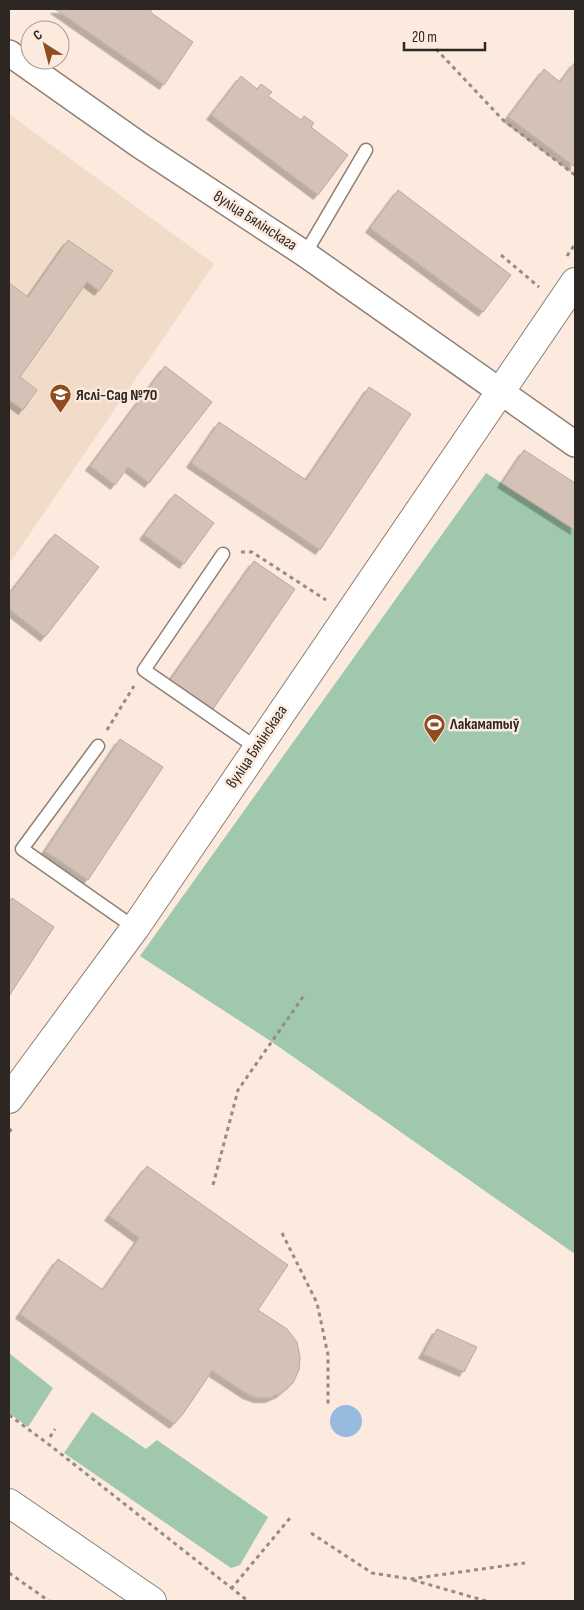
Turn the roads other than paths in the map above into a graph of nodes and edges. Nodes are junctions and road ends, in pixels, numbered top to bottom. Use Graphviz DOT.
graph roads {
  1 [pos="9,53"];
  2 [pos="366,150"];
  3 [pos="305,254"];
  4 [pos="575,282"];
  5 [pos="500,390"];
  6 [pos="575,444"];
  7 [pos="223,554"];
  8 [pos="98,746"];
  9 [pos="257,748"];
  10 [pos="135,928"];
  11 [pos="11,1091"];
  12 [pos="9,1503"];
  13 [pos="152,1601"];
  1 -- 3 [label="street, вуліца Бялінскага"];
  2 -- 3 [label="lane"];
  3 -- 5 [label="street, вуліца Бялінскага"];
  4 -- 5 [label="main road, вуліца Бялінскага"];
  5 -- 6 [label="street, вуліца Бялінскага"];
  5 -- 9 [label="main road, вуліца Бялінскага"];
  7 -- 9 [label="lane"];
  8 -- 10 [label="lane"];
  9 -- 10 [label="main road, вуліца Бялінскага"];
  10 -- 11 [label="main road, вуліца Бялінскага"];
  12 -- 13 [label="main road"];
}
